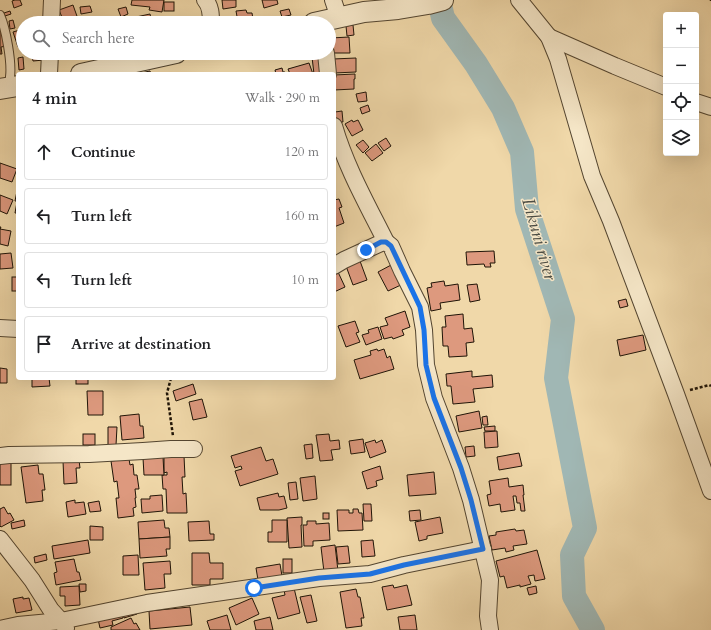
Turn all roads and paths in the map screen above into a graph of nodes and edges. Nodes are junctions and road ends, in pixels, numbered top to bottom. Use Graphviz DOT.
graph roads {
  1 [pos="52,0"];
  2 [pos="205,0"];
  3 [pos="519,0"];
  4 [pos="435,2"];
  5 [pos="336,9"];
  6 [pos="0,15"];
  7 [pos="51,16"];
  8 [pos="212,16"];
  9 [pos="326,16"];
  10 [pos="549,37"];
  11 [pos="50,60"];
  12 [pos="144,60"];
  13 [pos="327,60"];
  14 [pos="49,72"];
  15 [pos="90,72"];
  16 [pos="328,72"];
  17 [pos="663,86"];
  18 [pos="6,91"];
  19 [pos="699,103"];
  20 [pos="711,107"];
  21 [pos="336,133"];
  22 [pos="386,242"];
  23 [pos="336,265"];
  24 [pos="0,328"];
  25 [pos="16,329"];
  26 [pos="170,380"];
  27 [pos="711,386"];
  28 [pos="676,394"];
  29 [pos="171,449"];
  30 [pos="194,449"];
  31 [pos="0,456"];
  32 [pos="711,491"];
  33 [pos="0,539"];
  34 [pos="483,549"];
  35 [pos="64,625"];
  36 [pos="0,629"];
  37 [pos="490,630"];
  1 -- 7 [label="street"];
  2 -- 8 [label="street"];
  3 -- 10 [label="street"];
  4 -- 5 [label="street"];
  5 -- 9 [label="street"];
  6 -- 18 [label="lane"];
  10 -- 17 [label="street"];
  10 -- 28 [label="street"];
  11 -- 14 [label="street"];
  12 -- 15 [label="street"];
  13 -- 16 [label="street"];
  19 -- 20 [label="street"];
  21 -- 22 [label="street"];
  22 -- 23 [label="street"];
  22 -- 34 [label="street"];
  24 -- 25 [label="street"];
  26 -- 29 [label="path"];
  27 -- 28 [label="path"];
  28 -- 32 [label="street"];
  29 -- 30 [label="street"];
  29 -- 31 [label="street"];
  33 -- 35 [label="street"];
  34 -- 35 [label="street"];
  34 -- 37 [label="street"];
  35 -- 36 [label="street"];
}
